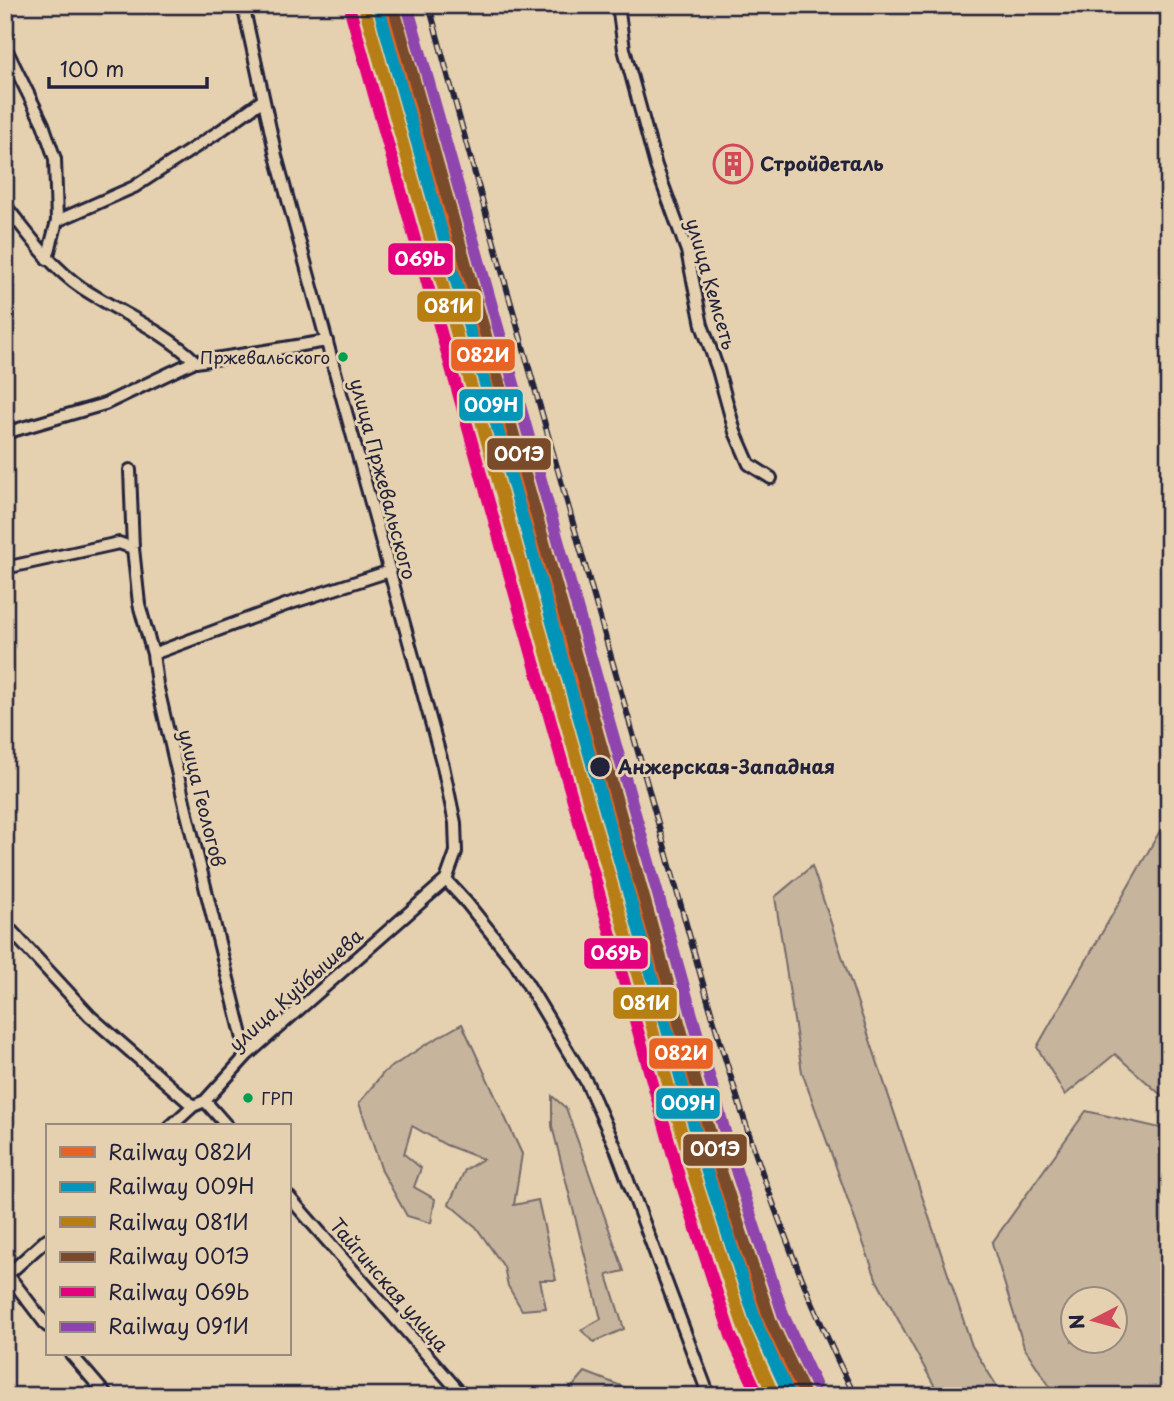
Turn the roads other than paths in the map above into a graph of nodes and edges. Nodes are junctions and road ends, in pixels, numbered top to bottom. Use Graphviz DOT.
graph roads {
  1 [pos="243,5"];
  2 [pos="618,5"];
  3 [pos="5,47"];
  4 [pos="263,100"];
  5 [pos="5,205"];
  6 [pos="57,221"];
  7 [pos="47,259"];
  8 [pos="327,341"];
  9 [pos="195,362"];
  10 [pos="5,433"];
  11 [pos="130,470"];
  12 [pos="771,478"];
  13 [pos="133,548"];
  14 [pos="5,568"];
  15 [pos="390,571"];
  16 [pos="153,654"];
  17 [pos="446,880"];
  18 [pos="5,924"];
  19 [pos="247,1055"];
  20 [pos="205,1101"];
  21 [pos="193,1106"];
  22 [pos="173,1124"];
  23 [pos="225,1124"];
  24 [pos="290,1198"];
  25 [pos="46,1240"];
  26 [pos="6,1274"];
  27 [pos="46,1325"];
  28 [pos="73,1356"];
  29 [pos="107,1396"];
  30 [pos="463,1396"];
  31 [pos="709,1396"];
  1 -- 4 [label="street, улица Пржевальского"];
  2 -- 12 [label="street, улица Кемсеть"];
  3 -- 6 [label="street"];
  4 -- 6 [label="street"];
  4 -- 8 [label="street, улица Пржевальского"];
  5 -- 7 [label="street"];
  6 -- 7 [label="street"];
  7 -- 9 [label="street"];
  8 -- 9 [label="street"];
  8 -- 15 [label="street, улица Пржевальского"];
  9 -- 10 [label="street"];
  11 -- 13 [label="street, улица Геологов"];
  13 -- 14 [label="street"];
  13 -- 16 [label="street, улица Геологов"];
  15 -- 16 [label="street"];
  15 -- 17 [label="street, улица Пржевальского"];
  16 -- 19 [label="street, улица Геологов"];
  17 -- 19 [label="street, улица Куйбышева"];
  17 -- 31 [label="street"];
  18 -- 21 [label="street"];
  19 -- 20 [label="street, улица Куйбышева"];
  20 -- 21 [label="street, улица Куйбышева"];
  20 -- 23 [label="street"];
  21 -- 22 [label="street, улица Куйбышева"];
  24 -- 30 [label="street, Тайгинская улица"];
  25 -- 26 [label="street"];
  26 -- 27 [label="street"];
  28 -- 29 [label="street"];
}
